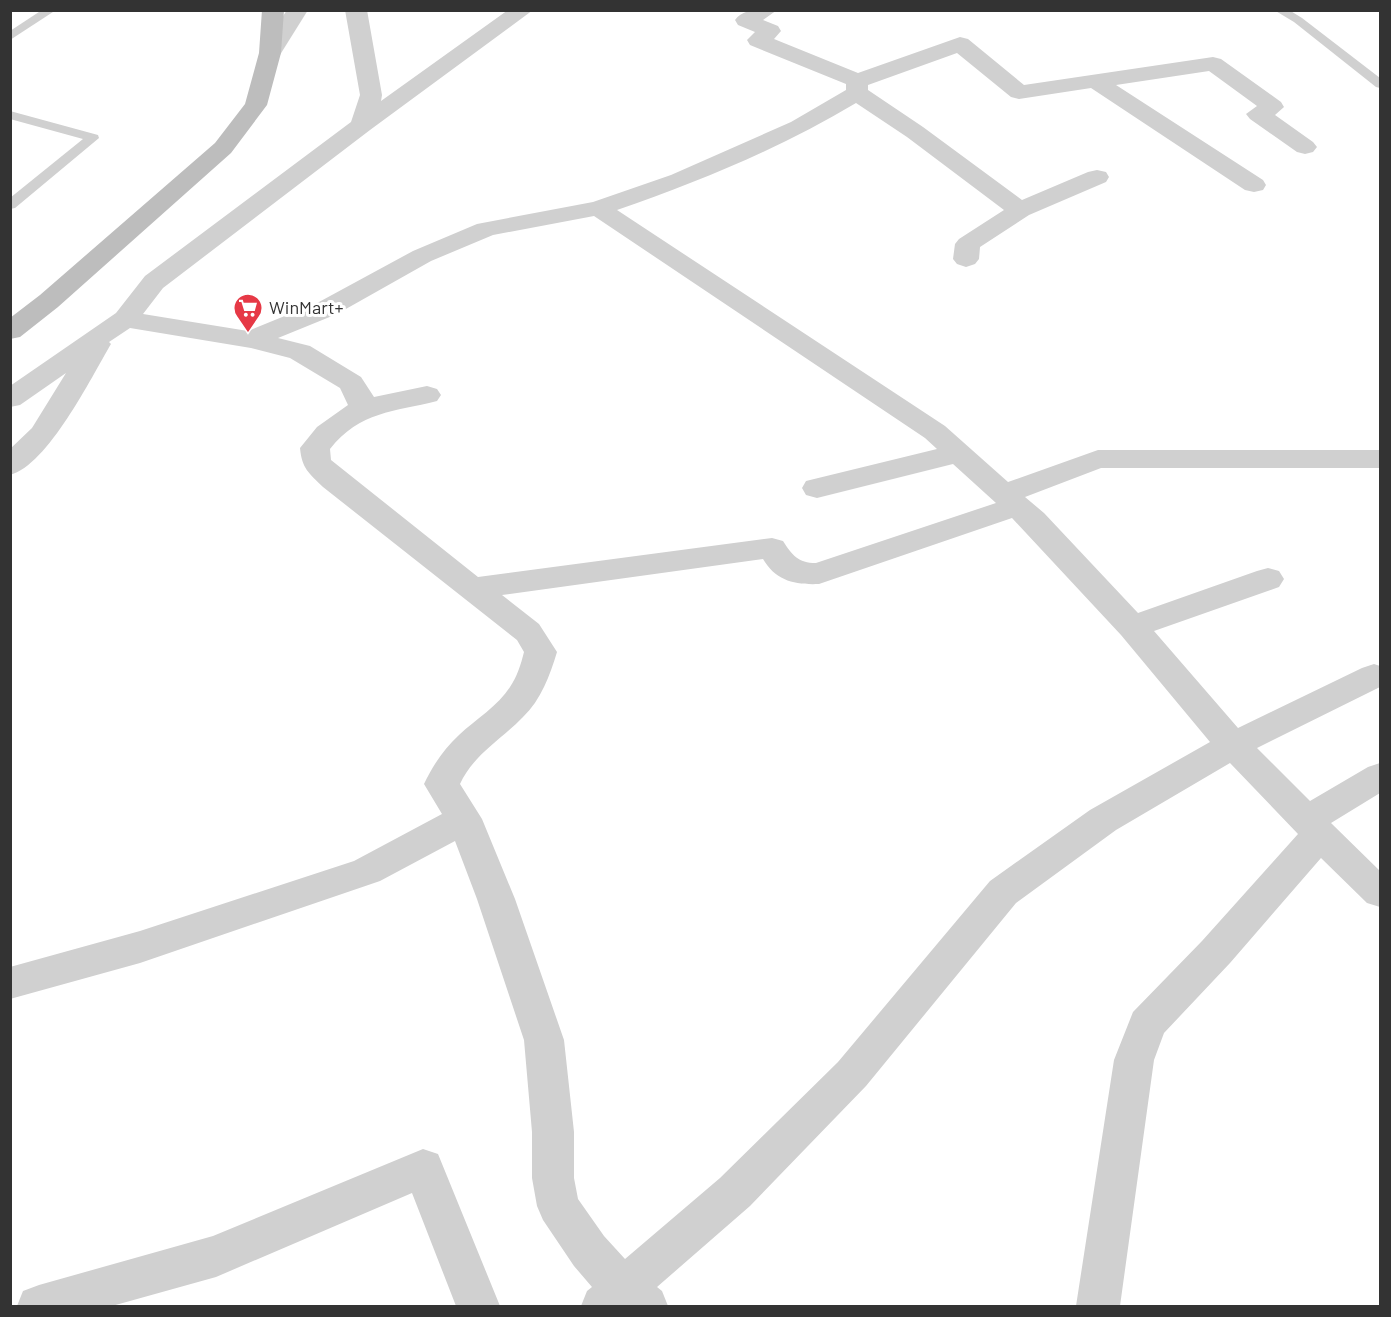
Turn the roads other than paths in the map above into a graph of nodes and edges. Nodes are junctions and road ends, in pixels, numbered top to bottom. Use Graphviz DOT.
graph roads {
  1 [pos="51,10"];
  2 [pos="273,10"];
  3 [pos="298,10"];
  4 [pos="356,10"];
  5 [pos="523,10"];
  6 [pos="767,10"];
  7 [pos="1279,10"];
  8 [pos="10,37"];
  9 [pos="270,53"];
  10 [pos="1095,81"];
  11 [pos="1380,84"];
  12 [pos="857,87"];
  13 [pos="10,115"];
  14 [pos="362,125"];
  15 [pos="1305,147"];
  16 [pos="1097,177"];
  17 [pos="1254,185"];
  18 [pos="10,205"];
  19 [pos="598,208"];
  20 [pos="1020,210"];
  21 [pos="966,259"];
  22 [pos="12,326"];
  23 [pos="114,327"];
  24 [pos="252,340"];
  25 [pos="426,394"];
  26 [pos="10,399"];
  27 [pos="363,408"];
  28 [pos="958,453"];
  29 [pos="1380,459"];
  30 [pos="10,466"];
  31 [pos="817,488"];
  32 [pos="1011,500"];
  33 [pos="1268,579"];
  34 [pos="473,588"];
  35 [pos="1132,627"];
  36 [pos="1374,676"];
  37 [pos="1233,745"];
  38 [pos="1380,776"];
  39 [pos="464,819"];
  40 [pos="1313,827"];
  41 [pos="1380,892"];
  42 [pos="10,983"];
  43 [pos="624,1301"];
  44 [pos="39,1306"];
  45 [pos="478,1306"];
  46 [pos="1098,1306"];
  1 -- 8 [label="lane"];
  2 -- 9 [label="street"];
  3 -- 9 [label="street"];
  4 -- 14 [label="street"];
  5 -- 14 [label="street"];
  6 -- 12 [label="street"];
  7 -- 11 [label="lane"];
  9 -- 22 [label="street"];
  10 -- 12 [label="street"];
  10 -- 15 [label="street"];
  10 -- 17 [label="street"];
  12 -- 19 [label="street"];
  12 -- 20 [label="street"];
  13 -- 18 [label="lane"];
  14 -- 23 [label="street"];
  16 -- 20 [label="street"];
  19 -- 24 [label="street"];
  19 -- 28 [label="street"];
  20 -- 21 [label="street"];
  23 -- 24 [label="street"];
  23 -- 26 [label="street"];
  23 -- 30 [label="street"];
  24 -- 27 [label="street"];
  25 -- 27 [label="street"];
  27 -- 34 [label="street"];
  28 -- 31 [label="street"];
  28 -- 32 [label="street"];
  29 -- 32 [label="street"];
  32 -- 34 [label="street"];
  32 -- 35 [label="street"];
  33 -- 35 [label="street"];
  34 -- 39 [label="street"];
  35 -- 37 [label="street"];
  36 -- 37 [label="street"];
  37 -- 40 [label="street"];
  37 -- 43 [label="street"];
  38 -- 40 [label="street"];
  39 -- 42 [label="street"];
  39 -- 43 [label="street"];
  40 -- 41 [label="street"];
  40 -- 46 [label="street"];
  44 -- 45 [label="street"];
}
